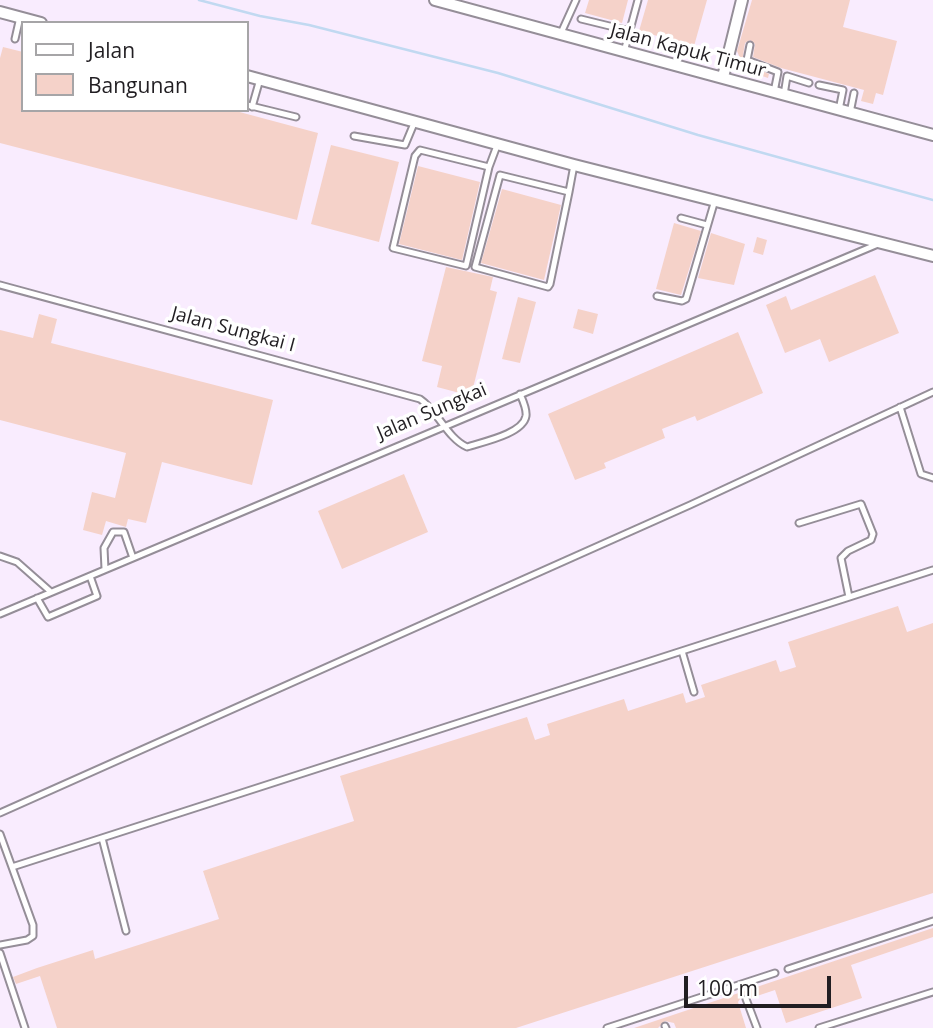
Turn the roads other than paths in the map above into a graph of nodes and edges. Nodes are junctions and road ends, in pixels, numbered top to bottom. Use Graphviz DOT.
graph roads {
  1 [pos="435,0"];
  2 [pos="576,0"];
  3 [pos="638,0"];
  4 [pos="742,0"];
  5 [pos="1,14"];
  6 [pos="20,17"];
  7 [pos="581,19"];
  8 [pos="34,21"];
  9 [pos="630,30"];
  10 [pos="560,36"];
  11 [pos="15,39"];
  12 [pos="750,45"];
  13 [pos="624,52"];
  14 [pos="248,76"];
  15 [pos="723,77"];
  16 [pos="260,79"];
  17 [pos="809,83"];
  18 [pos="819,85"];
  19 [pos="779,93"];
  20 [pos="854,93"];
  21 [pos="250,106"];
  22 [pos="844,112"];
  23 [pos="296,117"];
  24 [pos="415,121"];
  25 [pos="354,135"];
  26 [pos="933,135"];
  27 [pos="498,143"];
  28 [pos="574,165"];
  29 [pos="489,166"];
  30 [pos="569,192"];
  31 [pos="715,200"];
  32 [pos="681,218"];
  33 [pos="707,225"];
  34 [pos="878,243"];
  35 [pos="933,256"];
  36 [pos="0,285"];
  37 [pos="657,296"];
  38 [pos="933,392"];
  39 [pos="520,394"];
  40 [pos="900,407"];
  41 [pos="446,426"];
  42 [pos="933,478"];
  43 [pos="799,523"];
  44 [pos="0,556"];
  45 [pos="133,558"];
  46 [pos="105,569"];
  47 [pos="933,570"];
  48 [pos="90,576"];
  49 [pos="51,592"];
  50 [pos="849,597"];
  51 [pos="37,598"];
  52 [pos="0,614"];
  53 [pos="682,651"];
  54 [pos="694,692"];
  55 [pos="0,813"];
  56 [pos="0,834"];
  57 [pos="102,838"];
  58 [pos="12,867"];
  59 [pos="933,922"];
  60 [pos="126,931"];
  61 [pos="0,945"];
  62 [pos="0,953"];
  63 [pos="788,969"];
  64 [pos="775,973"];
  65 [pos="933,992"];
  66 [pos="747,999"];
  67 [pos="25,1028"];
  68 [pos="609,1028"];
  69 [pos="757,1028"];
  70 [pos="819,1028"];
  1 -- 10 [label="street, Jalan Kapuk Timur"];
  2 -- 10 [label="lane"];
  3 -- 9 [label="lane"];
  4 -- 15 [label="street"];
  5 -- 6 [label="street"];
  6 -- 8 [label="street"];
  6 -- 11 [label="lane"];
  7 -- 9 [label="lane"];
  9 -- 13 [label="lane"];
  10 -- 13 [label="street, Jalan Kapuk Timur"];
  12 -- 19 [label="lane"];
  13 -- 15 [label="street, Jalan Kapuk Timur"];
  14 -- 16 [label="street"];
  15 -- 19 [label="street, Jalan Kapuk Timur"];
  16 -- 21 [label="lane"];
  16 -- 24 [label="street"];
  17 -- 19 [label="lane"];
  18 -- 22 [label="lane"];
  19 -- 22 [label="street, Jalan Kapuk Timur"];
  20 -- 22 [label="lane"];
  21 -- 23 [label="lane"];
  22 -- 26 [label="street, Jalan Kapuk Timur"];
  24 -- 25 [label="lane"];
  24 -- 27 [label="street"];
  27 -- 28 [label="street"];
  27 -- 29 [label="lane"];
  28 -- 30 [label="lane"];
  28 -- 31 [label="street"];
  29 -- 29 [label="lane"];
  30 -- 30 [label="lane"];
  31 -- 33 [label="lane"];
  31 -- 34 [label="street"];
  32 -- 33 [label="lane"];
  33 -- 37 [label="lane"];
  34 -- 35 [label="street"];
  34 -- 39 [label="lane, Jalan Sungkai"];
  36 -- 41 [label="lane, Jalan Sungkai I"];
  38 -- 40 [label="lane"];
  39 -- 41 [label="lane, Jalan Sungkai"];
  39 -- 41 [label="lane, Jalan Sungkai I"];
  40 -- 42 [label="lane"];
  40 -- 55 [label="lane"];
  41 -- 45 [label="lane, Jalan Sungkai"];
  43 -- 50 [label="lane"];
  44 -- 49 [label="lane"];
  45 -- 46 [label="lane, Jalan Sungkai"];
  45 -- 46 [label="lane"];
  46 -- 48 [label="lane, Jalan Sungkai"];
  47 -- 50 [label="lane"];
  48 -- 49 [label="lane, Jalan Sungkai"];
  48 -- 51 [label="lane"];
  49 -- 51 [label="lane, Jalan Sungkai"];
  50 -- 53 [label="lane"];
  51 -- 52 [label="lane, Jalan Sungkai"];
  53 -- 54 [label="lane"];
  53 -- 57 [label="lane"];
  56 -- 58 [label="lane"];
  57 -- 58 [label="lane"];
  57 -- 60 [label="lane"];
  58 -- 61 [label="lane"];
  59 -- 63 [label="lane"];
  62 -- 67 [label="lane"];
  64 -- 68 [label="lane"];
  65 -- 70 [label="lane"];
  66 -- 69 [label="lane"];
}
